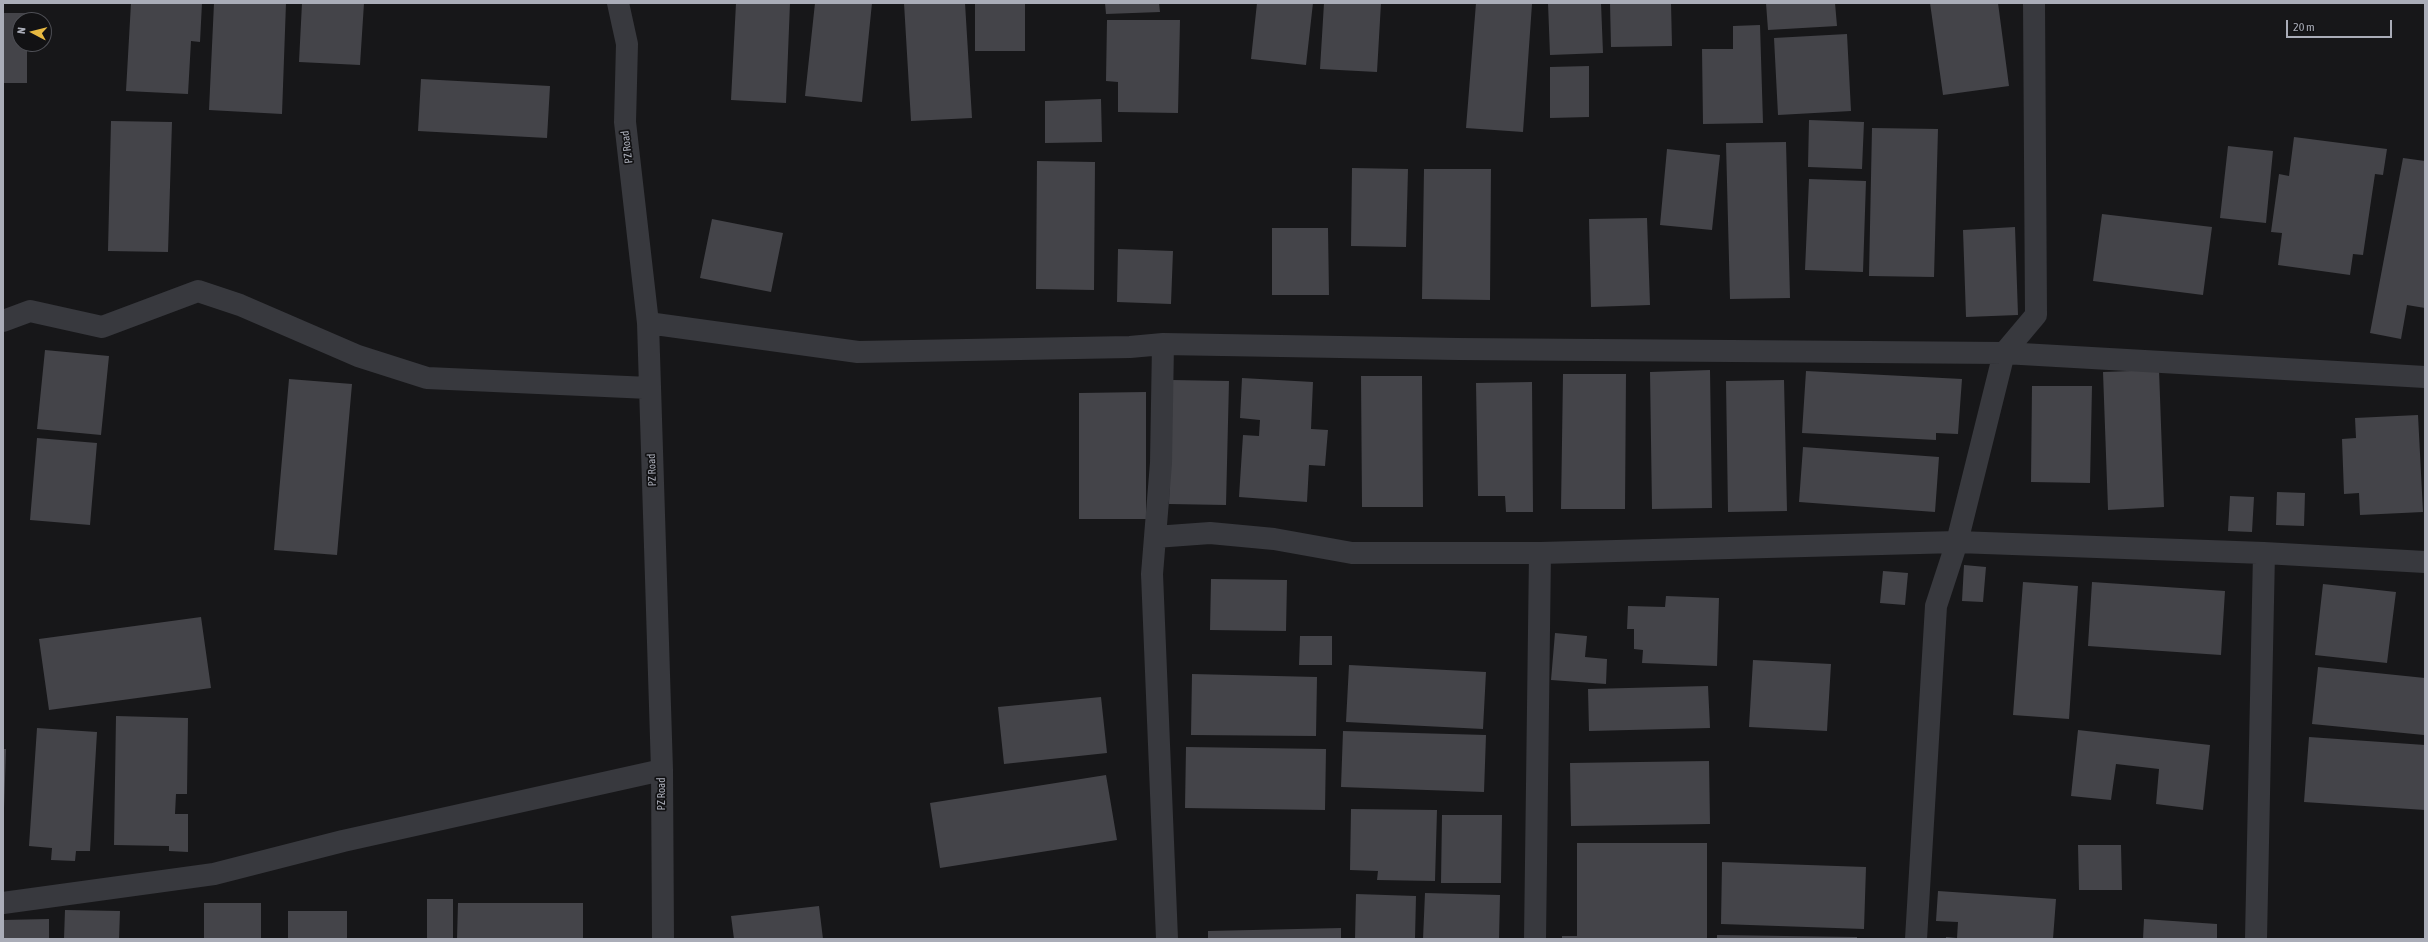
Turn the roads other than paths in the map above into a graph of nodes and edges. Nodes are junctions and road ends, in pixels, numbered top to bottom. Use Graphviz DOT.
graph roads {
  1 [pos="618,3"];
  2 [pos="2034,3"];
  3 [pos="3,321"];
  4 [pos="648,323"];
  5 [pos="1163,344"];
  6 [pos="2004,353"];
  7 [pos="2425,377"];
  8 [pos="649,388"];
  9 [pos="1155,537"];
  10 [pos="1957,542"];
  11 [pos="1540,553"];
  12 [pos="2264,553"];
  13 [pos="2425,562"];
  14 [pos="662,770"];
  15 [pos="3,903"];
  16 [pos="662,939"];
  17 [pos="1167,939"];
  18 [pos="1535,939"];
  19 [pos="1916,939"];
  20 [pos="2256,939"];
  1 -- 4 [label="street, PZ Road"];
  2 -- 6 [label="street"];
  3 -- 8 [label="street"];
  4 -- 5 [label="street"];
  4 -- 8 [label="street, PZ Road"];
  5 -- 6 [label="street"];
  5 -- 9 [label="street"];
  6 -- 7 [label="street"];
  6 -- 10 [label="street"];
  8 -- 14 [label="street, PZ Road"];
  9 -- 11 [label="street"];
  9 -- 17 [label="street"];
  10 -- 11 [label="street"];
  10 -- 12 [label="street"];
  10 -- 19 [label="street"];
  11 -- 18 [label="street"];
  12 -- 13 [label="street"];
  12 -- 20 [label="street"];
  14 -- 15 [label="street"];
  14 -- 16 [label="street, PZ Road"];
}
